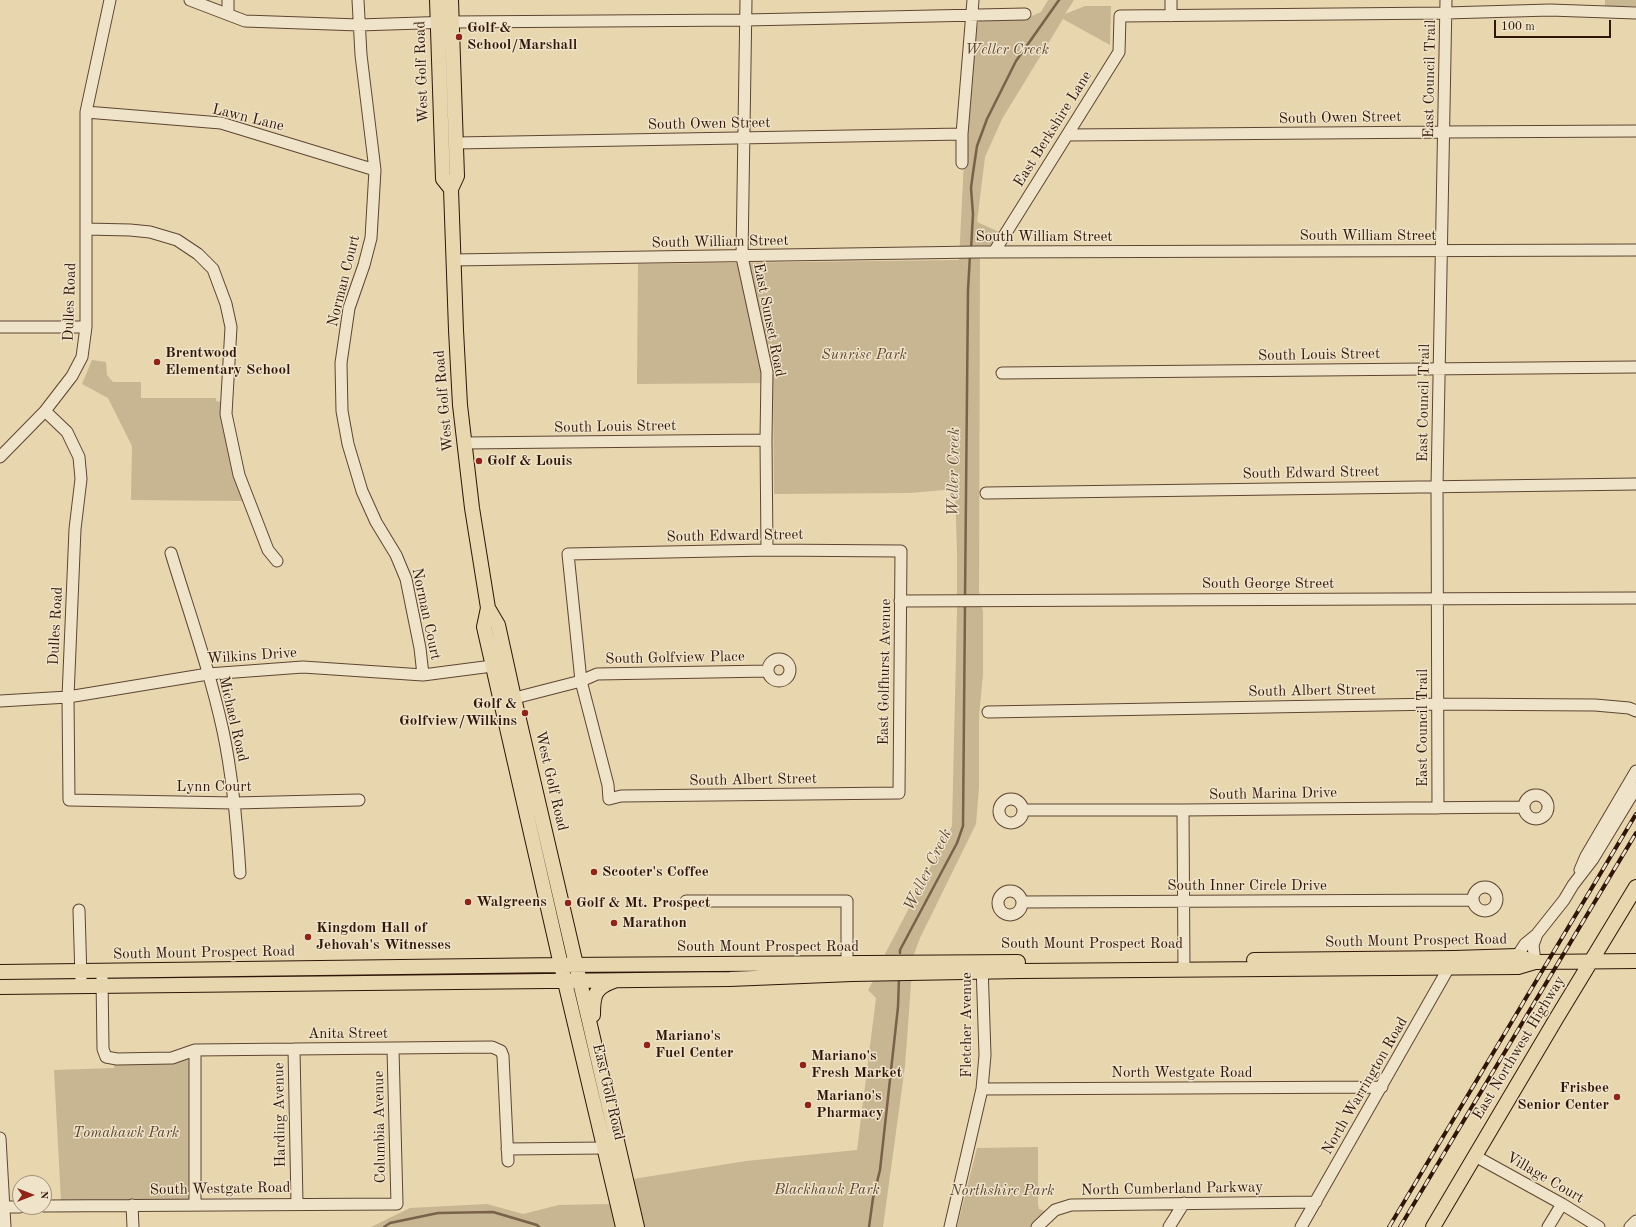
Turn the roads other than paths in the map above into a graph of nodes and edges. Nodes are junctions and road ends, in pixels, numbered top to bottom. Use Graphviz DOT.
graph roads {
  1 [pos="110,0"];
  2 [pos="190,0"];
  3 [pos="228,0"];
  4 [pos="358,0"];
  5 [pos="437,0"];
  6 [pos="451,0"];
  7 [pos="746,0"];
  8 [pos="974,0"];
  9 [pos="1171,0"];
  10 [pos="1446,0"];
  11 [pos="228,13"];
  12 [pos="1446,13"];
  13 [pos="1636,13"];
  14 [pos="1025,14"];
  15 [pos="973,15"];
  16 [pos="1171,16"];
  17 [pos="746,20"];
  18 [pos="452,22"];
  19 [pos="438,23"];
  20 [pos="359,25"];
  21 [pos="86,112"];
  22 [pos="1636,131"];
  23 [pos="1443,132"];
  24 [pos="962,134"];
  25 [pos="1068,135"];
  26 [pos="744,138"];
  27 [pos="456,143"];
  28 [pos="962,162"];
  29 [pos="375,170"];
  30 [pos="451,189"];
  31 [pos="86,229"];
  32 [pos="1442,250"];
  33 [pos="1636,250"];
  34 [pos="994,252"];
  35 [pos="742,257"];
  36 [pos="453,260"];
  37 [pos="0,327"];
  38 [pos="86,327"];
  39 [pos="1636,367"];
  40 [pos="1440,369"];
  41 [pos="1002,373"];
  42 [pos="45,411"];
  43 [pos="766,440"];
  44 [pos="464,443"];
  45 [pos="0,457"];
  46 [pos="1636,484"];
  47 [pos="1437,487"];
  48 [pos="986,492"];
  49 [pos="768,550"];
  50 [pos="901,551"];
  51 [pos="171,553"];
  52 [pos="277,561"];
  53 [pos="1636,598"];
  54 [pos="1437,599"];
  55 [pos="900,601"];
  56 [pos="499,665"];
  57 [pos="768,671"];
  58 [pos="208,674"];
  59 [pos="423,676"];
  60 [pos="581,681"];
  61 [pos="68,697"];
  62 [pos="514,698"];
  63 [pos="0,701"];
  64 [pos="500,702"];
  65 [pos="1438,704"];
  66 [pos="1636,711"];
  67 [pos="988,712"];
  68 [pos="1636,772"];
  69 [pos="1636,788"];
  70 [pos="899,793"];
  71 [pos="69,800"];
  72 [pos="359,800"];
  73 [pos="235,802"];
  74 [pos="1524,807"];
  75 [pos="1438,808"];
  76 [pos="1023,810"];
  77 [pos="1183,810"];
  78 [pos="240,873"];
  79 [pos="1573,885"];
  80 [pos="1636,887"];
  81 [pos="1473,900"];
  82 [pos="686,901"];
  83 [pos="1184,901"];
  84 [pos="1022,902"];
  85 [pos="79,910"];
  86 [pos="1536,934"];
  87 [pos="554,936"];
  88 [pos="1517,956"];
  89 [pos="1591,961"];
  90 [pos="1636,961"];
  91 [pos="1535,962"];
  92 [pos="1452,963"];
  93 [pos="561,965"];
  94 [pos="576,965"];
  95 [pos="531,966"];
  96 [pos="1184,966"];
  97 [pos="982,967"];
  98 [pos="847,969"];
  99 [pos="81,971"];
  100 [pos="0,972"];
  101 [pos="102,978"];
  102 [pos="497,980"];
  103 [pos="580,980"];
  104 [pos="617,980"];
  105 [pos="565,981"];
  106 [pos="81,985"];
  107 [pos="0,987"];
  108 [pos="569,1000"];
  109 [pos="594,1040"];
  110 [pos="294,1049"];
  111 [pos="393,1049"];
  112 [pos="195,1050"];
  113 [pos="1382,1087"];
  114 [pos="982,1089"];
  115 [pos="0,1138"];
  116 [pos="507,1148"];
  117 [pos="604,1148"];
  118 [pos="1475,1156"];
  119 [pos="508,1161"];
  120 [pos="1316,1202"];
  121 [pos="1184,1203"];
  122 [pos="296,1204"];
  123 [pos="396,1204"];
  124 [pos="1562,1204"];
  125 [pos="132,1205"];
  126 [pos="195,1205"];
  127 [pos="52,1206"];
  128 [pos="2,1207"];
  129 [pos="1636,1221"];
  130 [pos="5,1227"];
  131 [pos="133,1227"];
  132 [pos="623,1227"];
  133 [pos="637,1227"];
  134 [pos="950,1227"];
  135 [pos="1037,1227"];
  136 [pos="1170,1227"];
  137 [pos="1301,1227"];
  138 [pos="1433,1227"];
  139 [pos="1548,1227"];
  140 [pos="1599,1227"];
  141 [pos="1630,1227"];
  1 -- 21 [label="street, Dulles Road"];
  2 -- 11 [label="street"];
  3 -- 11 [label="street"];
  4 -- 20 [label="street, Norman Court"];
  5 -- 19 [label="main road, West Golf Road"];
  6 -- 18 [label="main road, West Golf Road"];
  7 -- 17 [label="street, East Sunset Road"];
  8 -- 15 [label="street"];
  9 -- 16 [label="street"];
  10 -- 12 [label="street, East Council Trail"];
  11 -- 20 [label="street"];
  12 -- 13 [label="street"];
  12 -- 16 [label="street"];
  12 -- 23 [label="street, East Council Trail"];
  14 -- 15 [label="street"];
  15 -- 17 [label="street"];
  15 -- 24 [label="street"];
  16 -- 25 [label="street, East Berkshire Lane"];
  17 -- 18 [label="street"];
  17 -- 26 [label="street, East Sunset Road"];
  18 -- 19 [label="street"];
  18 -- 27 [label="main road, West Golf Road"];
  19 -- 20 [label="street"];
  19 -- 30 [label="main road, West Golf Road"];
  20 -- 29 [label="street, Norman Court"];
  21 -- 29 [label="street, Lawn Lane"];
  21 -- 31 [label="street, Dulles Road"];
  22 -- 23 [label="street, South Owen Street"];
  23 -- 25 [label="street, South Owen Street"];
  23 -- 32 [label="street, East Council Trail"];
  24 -- 26 [label="street, South Owen Street"];
  24 -- 28 [label="street"];
  25 -- 34 [label="street, East Berkshire Lane"];
  26 -- 27 [label="street, South Owen Street"];
  26 -- 35 [label="street, East Sunset Road"];
  27 -- 30 [label="main road, West Golf Road"];
  29 -- 59 [label="street, Norman Court"];
  30 -- 36 [label="main road, West Golf Road"];
  31 -- 38 [label="street, Dulles Road"];
  31 -- 52 [label="street"];
  32 -- 33 [label="street, South William Street"];
  32 -- 34 [label="street, South William Street"];
  32 -- 40 [label="street, East Council Trail"];
  34 -- 35 [label="street, South William Street"];
  35 -- 36 [label="street, South William Street"];
  35 -- 43 [label="street, East Sunset Road"];
  36 -- 44 [label="main road, West Golf Road"];
  37 -- 38 [label="street"];
  38 -- 42 [label="street, Dulles Road"];
  39 -- 40 [label="street, South Louis Street"];
  40 -- 41 [label="street, South Louis Street"];
  40 -- 47 [label="street, East Council Trail"];
  42 -- 45 [label="street"];
  42 -- 61 [label="street, Dulles Road"];
  43 -- 44 [label="street, South Louis Street"];
  43 -- 49 [label="street, East Sunset Road"];
  44 -- 56 [label="main road, West Golf Road"];
  46 -- 47 [label="street, South Edward Street"];
  47 -- 48 [label="street, South Edward Street"];
  47 -- 54 [label="street, East Council Trail"];
  49 -- 50 [label="street, South Edward Street"];
  49 -- 60 [label="street, South Edward Street"];
  50 -- 55 [label="street, East Golfhurst Avenue"];
  51 -- 58 [label="street, Michael Road"];
  53 -- 54 [label="street, South George Street"];
  54 -- 55 [label="street, South George Street"];
  54 -- 65 [label="street, East Council Trail"];
  55 -- 70 [label="street, East Golfhurst Avenue"];
  56 -- 59 [label="street, Wilkins Drive"];
  56 -- 62 [label="main road, West Golf Road"];
  56 -- 64 [label="main road, West Golf Road"];
  57 -- 60 [label="street, South Golfview Place"];
  58 -- 59 [label="street, Wilkins Drive"];
  58 -- 61 [label="street, Wilkins Drive"];
  58 -- 73 [label="street, Michael Road"];
  60 -- 62 [label="street, South Golfview Place"];
  60 -- 70 [label="street, South Albert Street"];
  61 -- 63 [label="street, Wilkins Drive"];
  61 -- 71 [label="street, Dulles Road"];
  62 -- 64 [label="street, South Golfview Place"];
  62 -- 94 [label="main road, West Golf Road"];
  64 -- 87 [label="main road, West Golf Road"];
  65 -- 66 [label="street, South Albert Street"];
  65 -- 67 [label="street, South Albert Street"];
  65 -- 75 [label="street, East Council Trail"];
  68 -- 79 [label="street"];
  69 -- 79 [label="street"];
  71 -- 73 [label="street, Lynn Court"];
  72 -- 73 [label="street, Lynn Court"];
  73 -- 78 [label="street, Michael Road"];
  74 -- 75 [label="street, South Marina Drive"];
  75 -- 77 [label="street, South Marina Drive"];
  76 -- 77 [label="street, South Marina Drive"];
  77 -- 83 [label="street"];
  79 -- 86 [label="street"];
  80 -- 89 [label="main road, East Northwest Highway"];
  81 -- 83 [label="street, South Inner Circle Drive"];
  82 -- 98 [label="street"];
  83 -- 84 [label="street, South Inner Circle Drive"];
  83 -- 96 [label="street"];
  85 -- 99 [label="street"];
  86 -- 88 [label="street"];
  86 -- 91 [label="street"];
  87 -- 93 [label="main road, West Golf Road"];
  87 -- 95 [label="main road"];
  88 -- 91 [label="main road, South Mount Prospect Road"];
  88 -- 92 [label="main road, South Mount Prospect Road"];
  89 -- 90 [label="main road, South Mount Prospect Road"];
  89 -- 91 [label="main road, South Mount Prospect Road"];
  89 -- 118 [label="main road, East Northwest Highway"];
  91 -- 92 [label="main road, South Mount Prospect Road"];
  92 -- 96 [label="main road, South Mount Prospect Road"];
  92 -- 113 [label="street, North Warrington Road"];
  93 -- 94 [label="main road, South Mount Prospect Road"];
  93 -- 95 [label="main road, South Mount Prospect Road"];
  93 -- 105 [label="main road, East Golf Road"];
  94 -- 98 [label="main road, South Mount Prospect Road"];
  94 -- 103 [label="main road, East Golf Road"];
  95 -- 101 [label="main road, South Mount Prospect Road"];
  96 -- 97 [label="main road, South Mount Prospect Road"];
  97 -- 98 [label="main road, South Mount Prospect Road"];
  97 -- 114 [label="street, Fletcher Avenue"];
  98 -- 104 [label="main road, South Mount Prospect Road"];
  99 -- 100 [label="main road, South Mount Prospect Road"];
  99 -- 101 [label="main road, South Mount Prospect Road"];
  99 -- 106 [label="street"];
  101 -- 102 [label="main road, South Mount Prospect Road"];
  101 -- 106 [label="main road, South Mount Prospect Road"];
  101 -- 112 [label="street, Anita Street"];
  102 -- 105 [label="main road, South Mount Prospect Road"];
  102 -- 108 [label="main road"];
  103 -- 104 [label="main road, South Mount Prospect Road"];
  103 -- 105 [label="main road, South Mount Prospect Road"];
  103 -- 109 [label="main road, East Golf Road"];
  104 -- 109 [label="main road"];
  105 -- 108 [label="main road, East Golf Road"];
  106 -- 107 [label="main road, South Mount Prospect Road"];
  108 -- 117 [label="main road, East Golf Road"];
  109 -- 133 [label="main road, East Golf Road"];
  110 -- 111 [label="street, Anita Street"];
  110 -- 112 [label="street, Anita Street"];
  110 -- 122 [label="street, Harding Avenue"];
  111 -- 116 [label="street, Anita Street"];
  111 -- 123 [label="street, Columbia Avenue"];
  112 -- 126 [label="street"];
  113 -- 114 [label="street, North Westgate Road"];
  113 -- 120 [label="street, North Warrington Road"];
  114 -- 134 [label="street, Fletcher Avenue"];
  115 -- 128 [label="street"];
  116 -- 117 [label="street"];
  116 -- 119 [label="street"];
  117 -- 132 [label="main road, East Golf Road"];
  118 -- 124 [label="street, Village Court"];
  118 -- 138 [label="main road, East Northwest Highway"];
  120 -- 121 [label="street, North Cumberland Parkway"];
  120 -- 137 [label="street, North Warrington Road"];
  121 -- 135 [label="street, North Cumberland Parkway"];
  121 -- 136 [label="street"];
  122 -- 123 [label="street, South Westgate Road"];
  122 -- 126 [label="street, South Westgate Road"];
  124 -- 139 [label="street"];
  124 -- 140 [label="street, Village Court"];
  125 -- 126 [label="street, South Westgate Road"];
  125 -- 127 [label="street, South Westgate Road"];
  125 -- 131 [label="street"];
  128 -- 130 [label="street"];
  129 -- 141 [label="street"];
}
